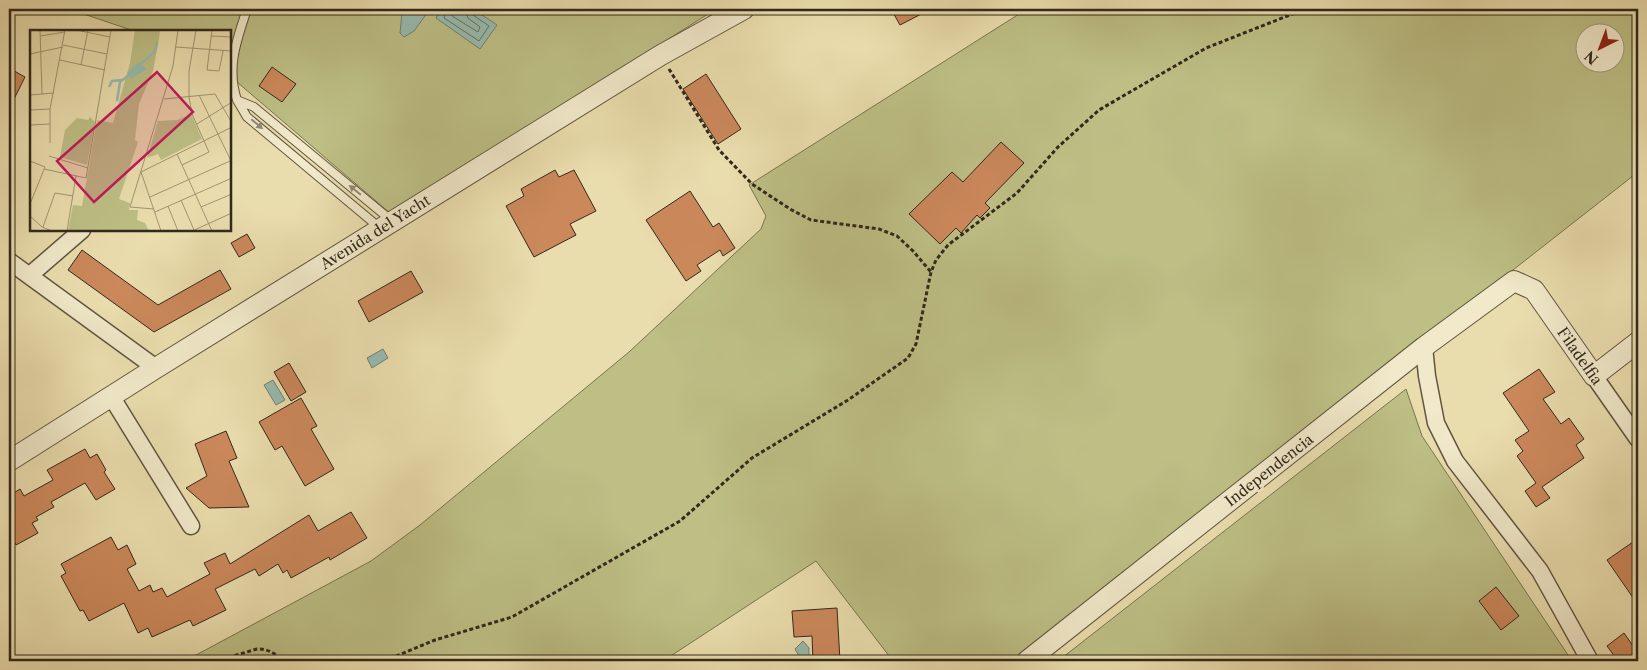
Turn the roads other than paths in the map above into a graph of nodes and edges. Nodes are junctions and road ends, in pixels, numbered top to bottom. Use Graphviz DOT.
graph roads {
  1 [pos="247,9"];
  2 [pos="744,9"];
  3 [pos="234,96"];
  4 [pos="305,149"];
  5 [pos="296,158"];
  6 [pos="386,225"];
  7 [pos="81,231"];
  8 [pos="9,261"];
  9 [pos="30,275"];
  10 [pos="1514,281"];
  11 [pos="1638,342"];
  12 [pos="1424,347"];
  13 [pos="156,368"];
  14 [pos="1594,376"];
  15 [pos="111,396"];
  16 [pos="1638,439"];
  17 [pos="9,461"];
  18 [pos="191,526"];
  19 [pos="1027,661"];
  20 [pos="1590,661"];
  1 -- 3 [label="lane"];
  2 -- 6 [label="street, Avenida del Yacht"];
  3 -- 4 [label="lane"];
  3 -- 5 [label="lane, one-way"];
  4 -- 5 [label="lane"];
  6 -- 4 [label="lane, one-way"];
  5 -- 6 [label="lane"];
  6 -- 13 [label="street, Avenida del Yacht"];
  7 -- 9 [label="street"];
  8 -- 9 [label="street"];
  9 -- 13 [label="street"];
  10 -- 12 [label="street, Independencia"];
  10 -- 14 [label="street, Filadelfia"];
  11 -- 14 [label="street"];
  12 -- 19 [label="street, Independencia"];
  12 -- 20 [label="street"];
  13 -- 15 [label="street, Avenida del Yacht"];
  14 -- 16 [label="street, Filadelfia"];
  15 -- 17 [label="street, Avenida del Yacht"];
  15 -- 18 [label="street"];
}
